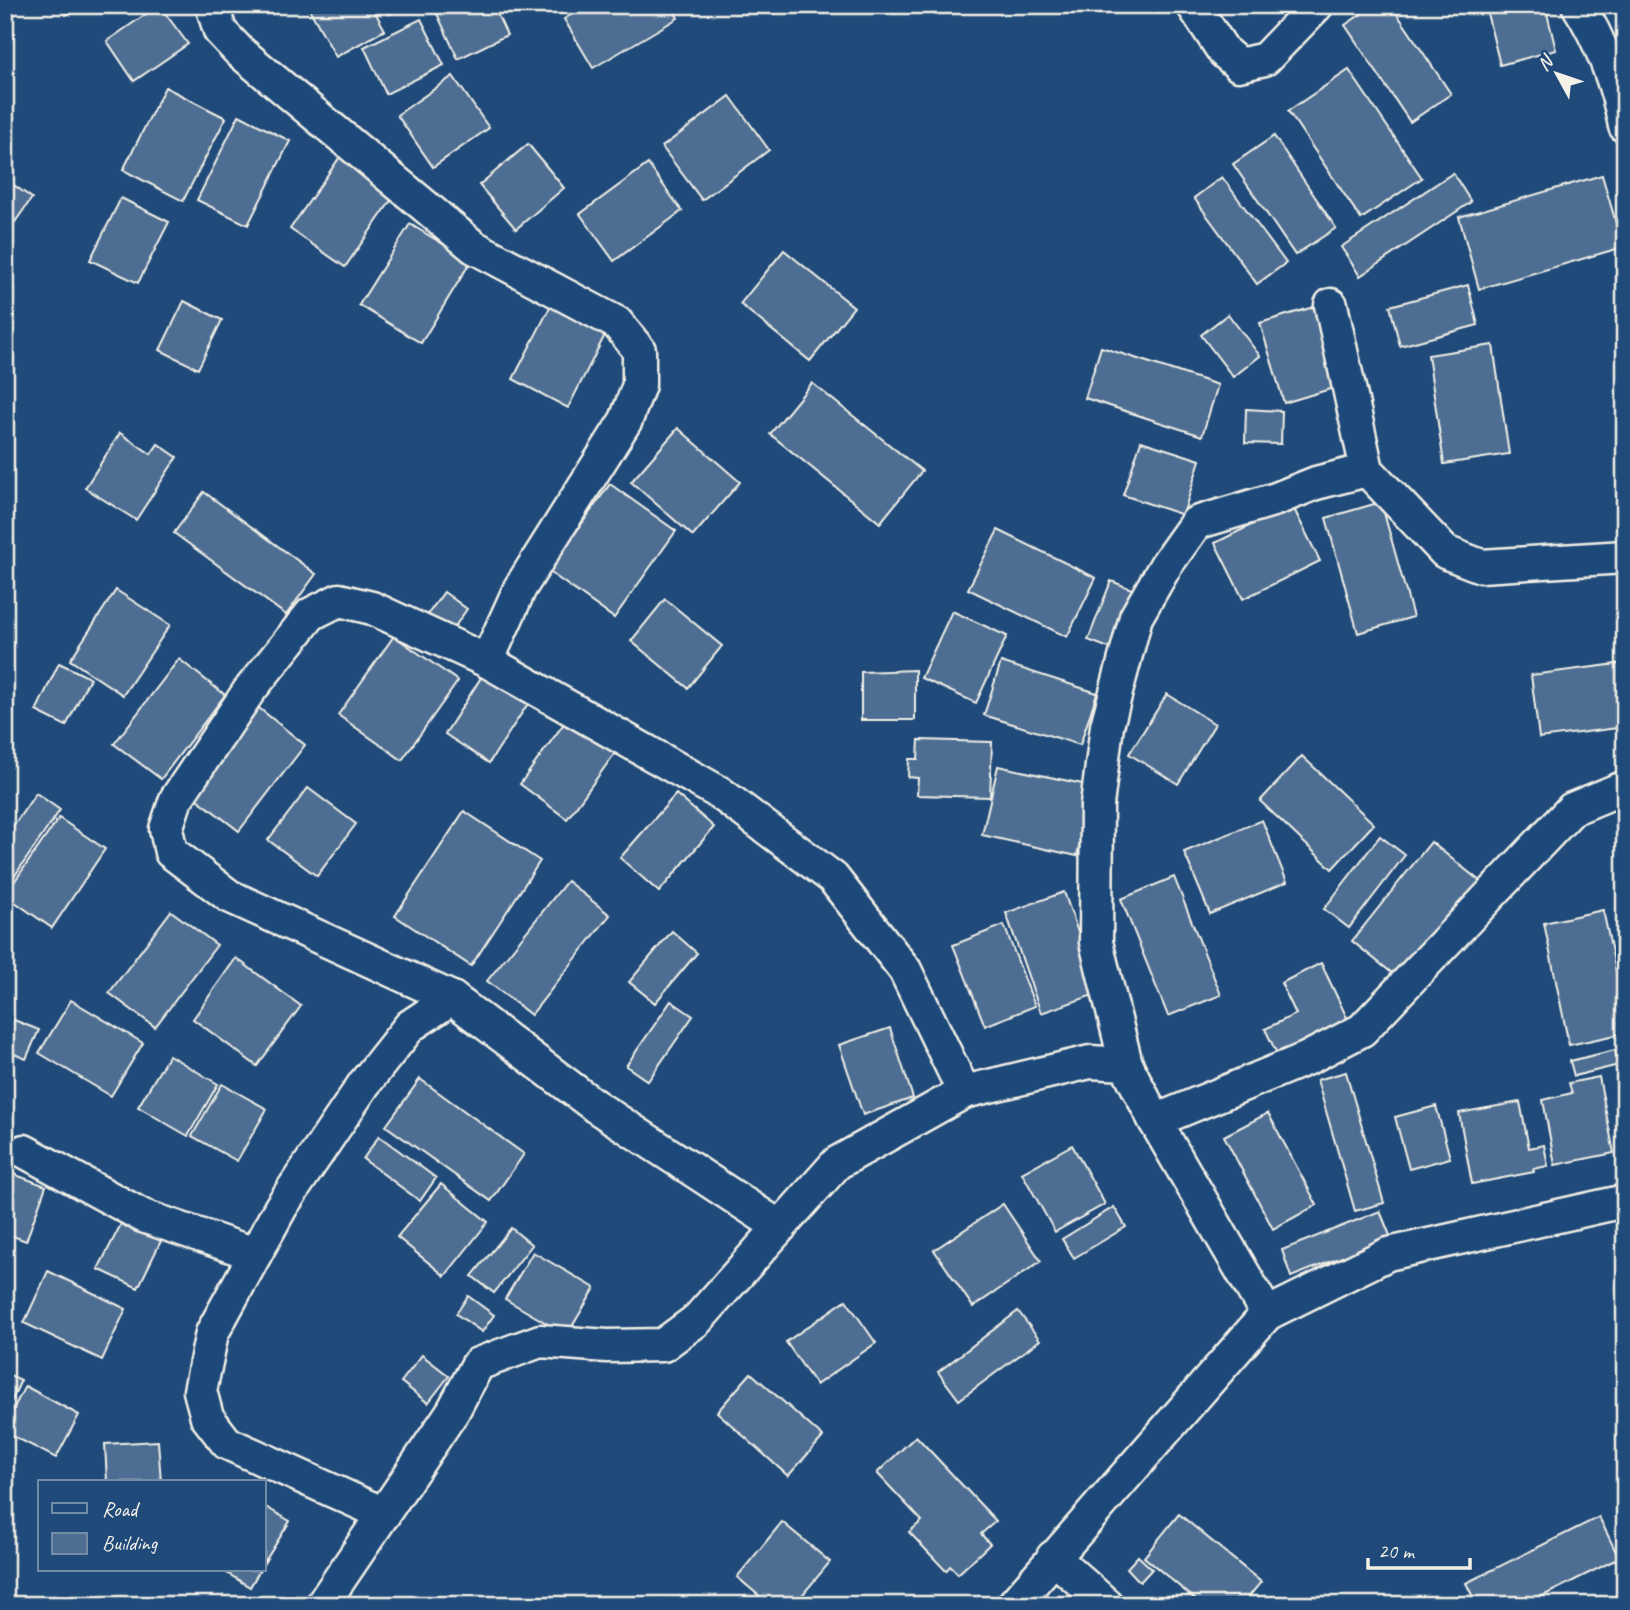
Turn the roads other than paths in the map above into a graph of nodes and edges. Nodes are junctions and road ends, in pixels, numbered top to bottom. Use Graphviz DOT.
graph roads {
  1 [pos="212,5"];
  2 [pos="1193,5"];
  3 [pos="1317,5"];
  4 [pos="1578,5"];
  5 [pos="1625,126"];
  6 [pos="1331,304"];
  7 [pos="1367,470"];
  8 [pos="1625,557"];
  9 [pos="487,661"];
  10 [pos="1625,788"];
  11 [pos="452,998"];
  12 [pos="1126,1064"];
  13 [pos="964,1092"];
  14 [pos="1155,1121"];
  15 [pos="24,1151"];
  16 [pos="1625,1201"];
  17 [pos="780,1227"];
  18 [pos="255,1254"];
  19 [pos="1267,1314"];
  20 [pos="384,1514"];
  21 [pos="1053,1558"];
  22 [pos="322,1605"];
  23 [pos="1013,1605"];
  24 [pos="1107,1605"];
  1 -- 9 [label="street"];
  2 -- 3 [label="street"];
  4 -- 5 [label="street"];
  6 -- 7 [label="street"];
  7 -- 8 [label="street"];
  7 -- 12 [label="street"];
  9 -- 11 [label="street"];
  9 -- 13 [label="street"];
  10 -- 14 [label="street"];
  11 -- 17 [label="street"];
  11 -- 18 [label="street"];
  12 -- 13 [label="street"];
  12 -- 14 [label="street"];
  13 -- 17 [label="street"];
  14 -- 19 [label="street"];
  15 -- 18 [label="street"];
  16 -- 19 [label="street"];
  17 -- 20 [label="street"];
  18 -- 20 [label="street"];
  19 -- 21 [label="street"];
  20 -- 22 [label="street"];
  21 -- 23 [label="street"];
  21 -- 24 [label="street"];
}
